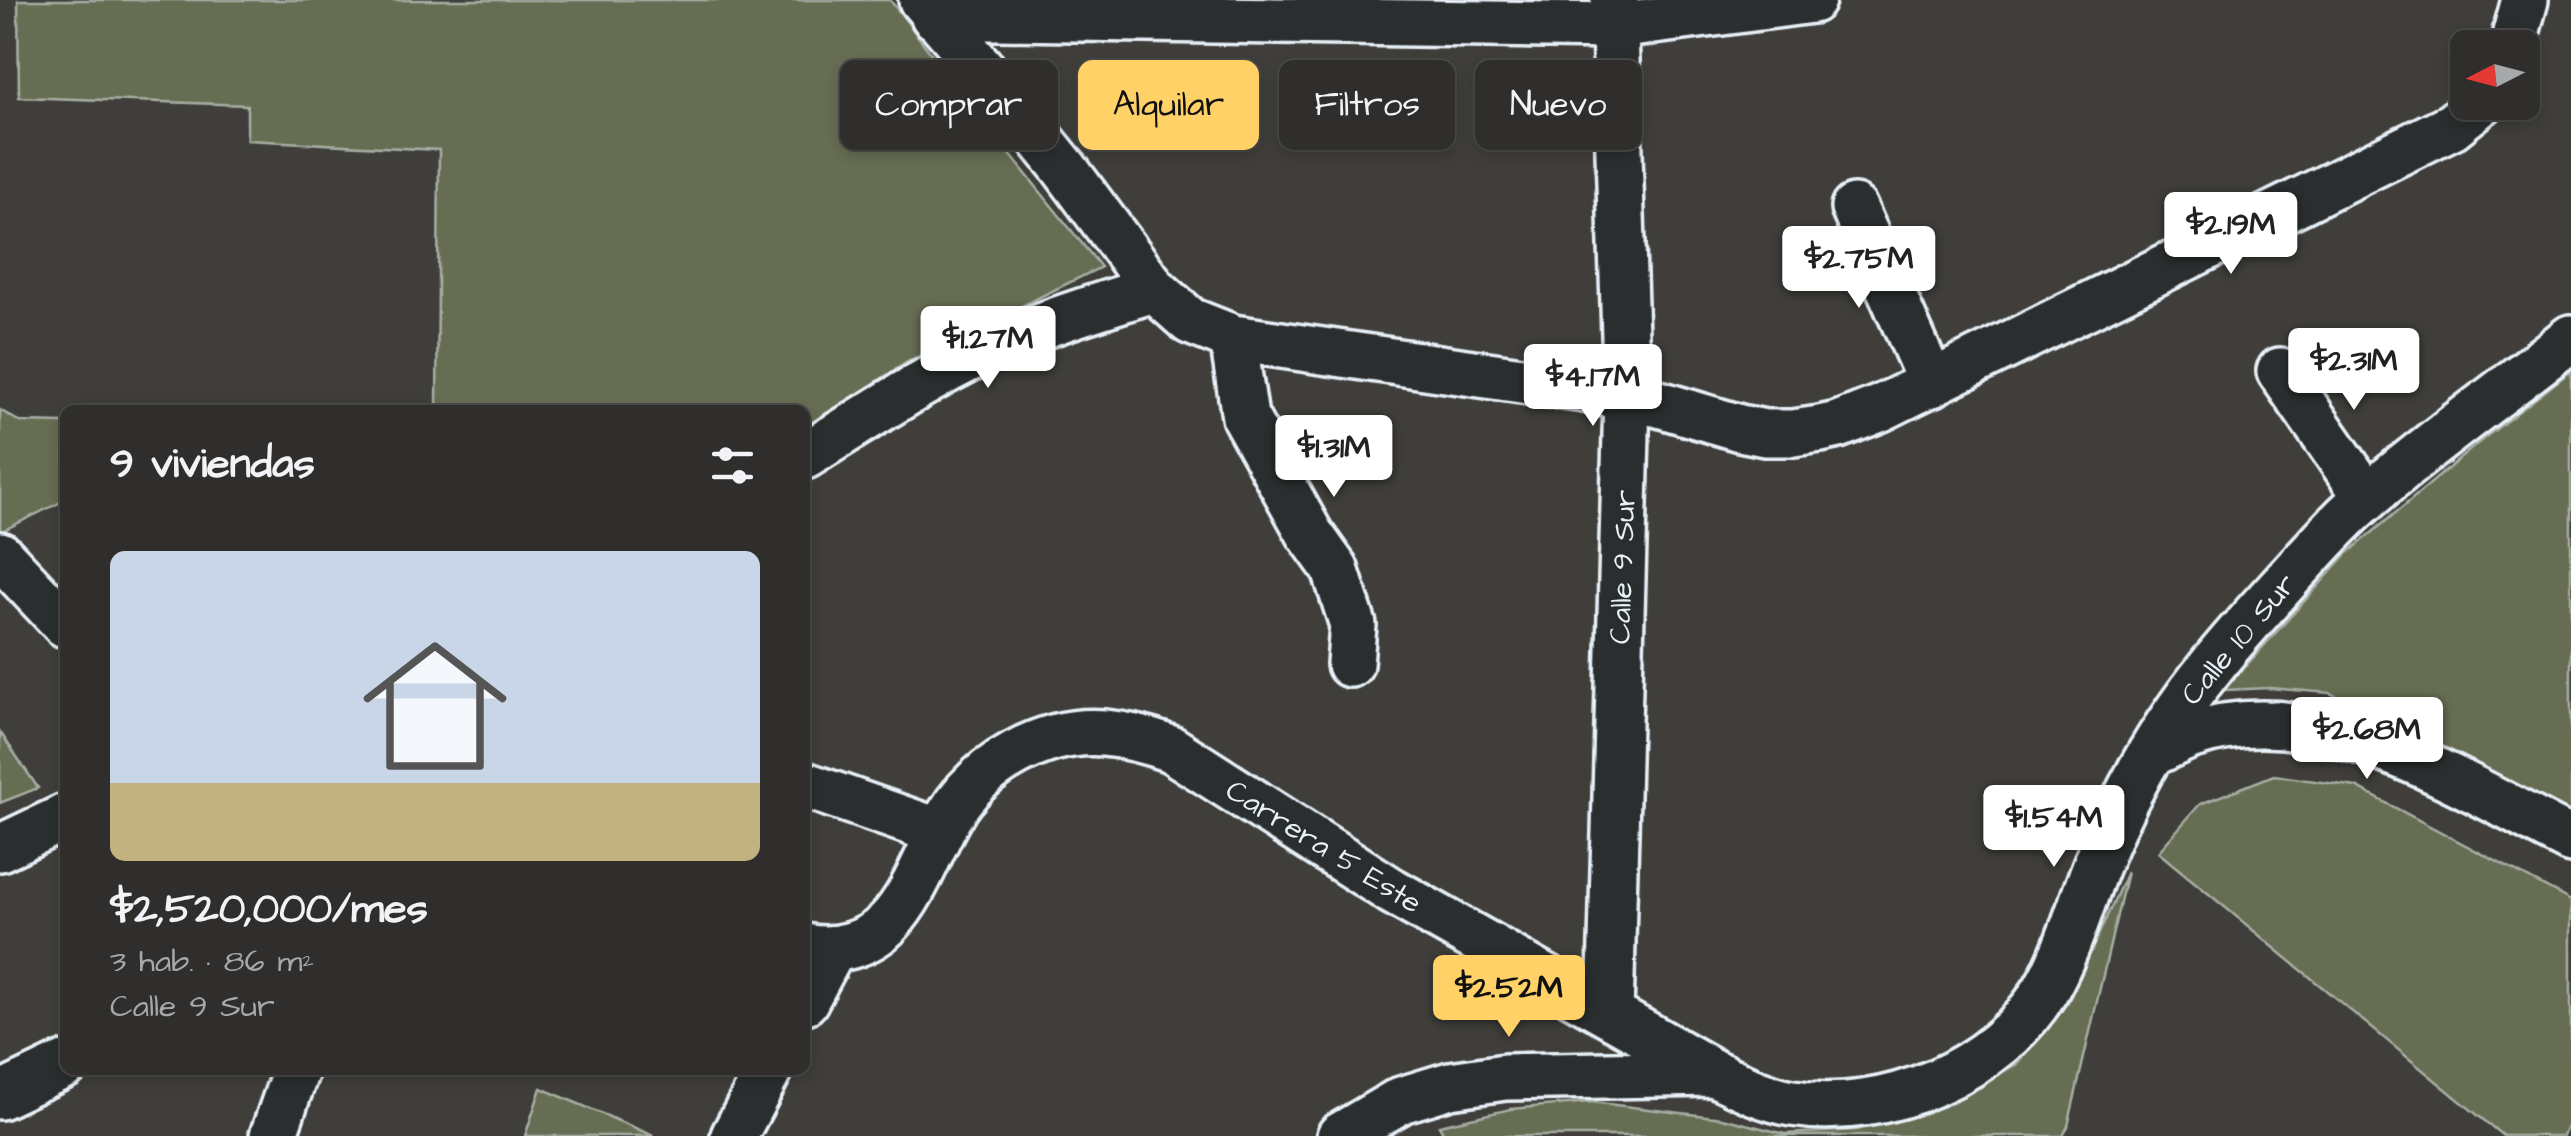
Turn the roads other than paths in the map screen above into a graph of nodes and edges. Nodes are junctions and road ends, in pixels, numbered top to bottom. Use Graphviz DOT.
graph roads {
  1 [pos="1812,0"];
  2 [pos="2525,0"];
  3 [pos="928,8"];
  4 [pos="1615,13"];
  5 [pos="2517,30"];
  6 [pos="2460,120"];
  7 [pos="1854,208"];
  8 [pos="1154,290"];
  9 [pos="1233,338"];
  10 [pos="2571,338"];
  11 [pos="2280,371"];
  12 [pos="1932,384"];
  13 [pos="1626,397"];
  14 [pos="810,453"];
  15 [pos="2367,497"];
  16 [pos="0,555"];
  17 [pos="60,619"];
  18 [pos="1350,664"];
  19 [pos="2150,754"];
  20 [pos="810,788"];
  21 [pos="60,820"];
  22 [pos="940,832"];
  23 [pos="2571,840"];
  24 [pos="0,848"];
  25 [pos="819,948"];
  26 [pos="810,983"];
  27 [pos="1610,1014"];
  28 [pos="2017,1027"];
  29 [pos="60,1067"];
  30 [pos="1714,1073"];
  31 [pos="294,1075"];
  32 [pos="766,1075"];
  33 [pos="0,1096"];
  34 [pos="272,1136"];
  35 [pos="734,1136"];
  36 [pos="1340,1136"];
  1 -- 4 [label="street"];
  2 -- 5 [label="street"];
  3 -- 4 [label="street"];
  3 -- 8 [label="street"];
  4 -- 13 [label="street, Calle 9 Sur"];
  6 -- 12 [label="street"];
  7 -- 12 [label="street"];
  8 -- 9 [label="street"];
  8 -- 14 [label="street"];
  9 -- 13 [label="street"];
  9 -- 18 [label="street"];
  10 -- 15 [label="street, Calle 10 Sur"];
  11 -- 15 [label="street"];
  12 -- 13 [label="street"];
  13 -- 27 [label="street, Calle 9 Sur"];
  15 -- 19 [label="street, Calle 10 Sur"];
  16 -- 17 [label="street"];
  19 -- 23 [label="street"];
  19 -- 28 [label="street, Calle 10 Sur"];
  20 -- 22 [label="street"];
  21 -- 24 [label="street"];
  22 -- 25 [label="street, Carrera 5 Este"];
  22 -- 27 [label="street, Carrera 5 Este"];
  25 -- 26 [label="street"];
  27 -- 30 [label="street, Carrera 5 Este"];
  28 -- 30 [label="street, Carrera 5 Este"];
  29 -- 33 [label="street"];
  30 -- 36 [label="street"];
  31 -- 34 [label="street"];
  32 -- 35 [label="street"];
}
